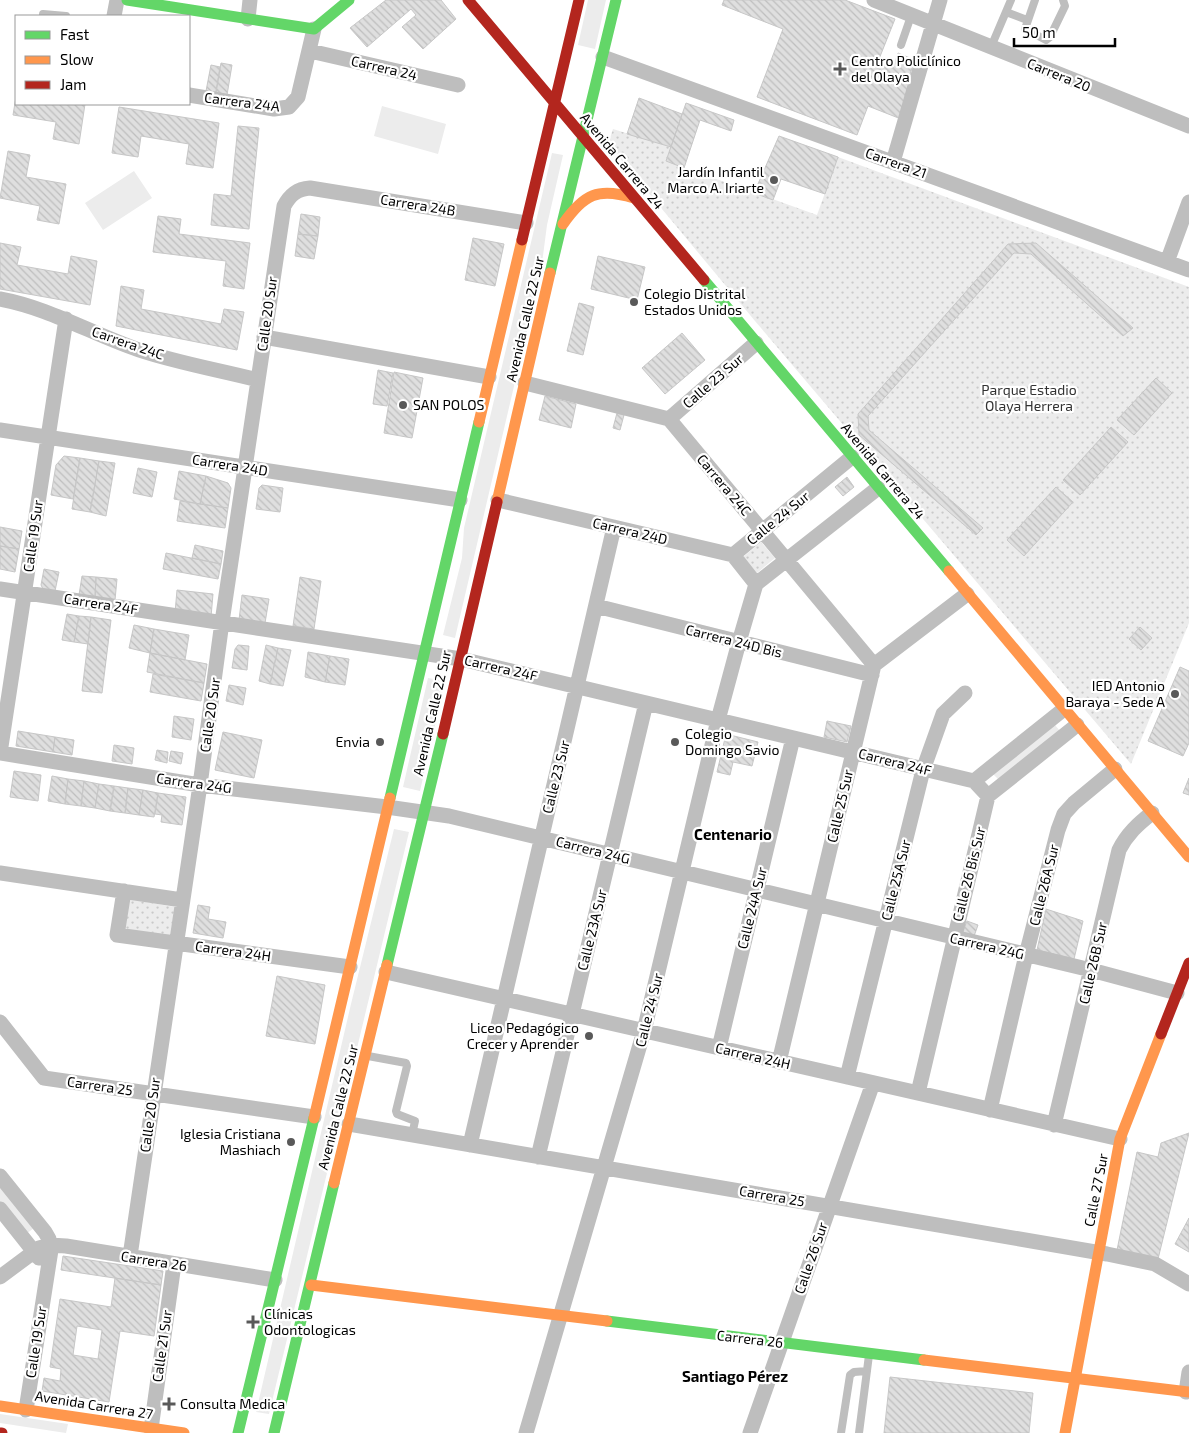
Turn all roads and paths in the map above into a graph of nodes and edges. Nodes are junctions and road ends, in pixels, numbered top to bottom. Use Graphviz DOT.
graph roads {
  1 [pos="117,0"];
  2 [pos="127,0"];
  3 [pos="250,0"];
  4 [pos="348,0"];
  5 [pos="468,0"];
  6 [pos="579,0"];
  7 [pos="616,0"];
  8 [pos="874,0"];
  9 [pos="940,0"];
  10 [pos="1011,0"];
  11 [pos="1036,0"];
  12 [pos="1063,0"];
  13 [pos="1006,12"];
  14 [pos="44,14"];
  15 [pos="55,15"];
  16 [pos="114,15"];
  17 [pos="912,16"];
  18 [pos="248,19"];
  19 [pos="1027,20"];
  20 [pos="933,24"];
  21 [pos="314,29"];
  22 [pos="900,45"];
  23 [pos="991,47"];
  24 [pos="310,51"];
  25 [pos="603,57"];
  26 [pos="458,85"];
  27 [pos="190,95"];
  28 [pos="554,104"];
  29 [pos="1189,126"];
  30 [pos="584,139"];
  31 [pos="893,162"];
  32 [pos="310,188"];
  33 [pos="634,198"];
  34 [pos="1189,202"];
  35 [pos="526,223"];
  36 [pos="563,224"];
  37 [pos="1167,262"];
  38 [pos="1189,270"];
  39 [pos="0,299"];
  40 [pos="66,319"];
  41 [pos="264,337"];
  42 [pos="756,343"];
  43 [pos="489,377"];
  44 [pos="258,380"];
  45 [pos="525,383"];
  46 [pos="669,419"];
  47 [pos="0,430"];
  48 [pos="47,438"];
  49 [pos="852,458"];
  50 [pos="245,468"];
  51 [pos="878,488"];
  52 [pos="460,500"];
  53 [pos="498,500"];
  54 [pos="614,527"];
  55 [pos="762,531"];
  56 [pos="733,555"];
  57 [pos="787,560"];
  58 [pos="756,584"];
  59 [pos="0,589"];
  60 [pos="24,592"];
  61 [pos="967,594"];
  62 [pos="596,606"];
  63 [pos="222,622"];
  64 [pos="738,642"];
  65 [pos="424,653"];
  66 [pos="461,659"];
  67 [pos="873,670"];
  68 [pos="578,686"];
  69 [pos="965,693"];
  70 [pos="646,703"];
  71 [pos="1064,709"];
  72 [pos="718,720"];
  73 [pos="1077,725"];
  74 [pos="793,738"];
  75 [pos="853,752"];
  76 [pos="0,753"];
  77 [pos="1115,769"];
  78 [pos="923,770"];
  79 [pos="974,781"];
  80 [pos="200,784"];
  81 [pos="988,796"];
  82 [pos="387,807"];
  83 [pos="424,812"];
  84 [pos="1152,812"];
  85 [pos="541,838"];
  86 [pos="610,855"];
  87 [pos="1189,858"];
  88 [pos="0,872"];
  89 [pos="683,872"];
  90 [pos="756,890"];
  91 [pos="124,891"];
  92 [pos="182,900"];
  93 [pos="817,905"];
  94 [pos="885,922"];
  95 [pos="954,938"];
  96 [pos="176,943"];
  97 [pos="1026,955"];
  98 [pos="1189,963"];
  99 [pos="350,967"];
  100 [pos="1091,970"];
  101 [pos="386,972"];
  102 [pos="1177,993"];
  103 [pos="504,999"];
  104 [pos="572,1014"];
  105 [pos="0,1022"];
  106 [pos="644,1031"];
  107 [pos="719,1048"];
  108 [pos="366,1056"];
  109 [pos="779,1062"];
  110 [pos="847,1077"];
  111 [pos="873,1083"];
  112 [pos="918,1093"];
  113 [pos="154,1094"];
  114 [pos="990,1110"];
  115 [pos="314,1117"];
  116 [pos="349,1124"];
  117 [pos="1054,1124"];
  118 [pos="412,1135"];
  119 [pos="1120,1139"];
  120 [pos="470,1144"];
  121 [pos="538,1157"];
  122 [pos="604,1167"];
  123 [pos="0,1176"];
  124 [pos="829,1206"];
  125 [pos="0,1209"];
  126 [pos="50,1245"];
  127 [pos="34,1251"];
  128 [pos="1099,1252"];
  129 [pos="130,1256"];
  130 [pos="174,1264"];
  131 [pos="47,1275"];
  132 [pos="0,1277"];
  133 [pos="275,1280"];
  134 [pos="1189,1284"];
  135 [pos="311,1285"];
  136 [pos="560,1316"];
  137 [pos="782,1342"];
  138 [pos="869,1353"];
  139 [pos="867,1371"];
  140 [pos="1189,1372"];
  141 [pos="1075,1378"];
  142 [pos="1188,1392"];
  143 [pos="0,1406"];
  144 [pos="26,1410"];
  145 [pos="151,1429"];
  146 [pos="184,1433"];
  147 [pos="238,1433"];
  148 [pos="274,1433"];
  149 [pos="526,1433"];
  150 [pos="750,1433"];
  151 [pos="841,1433"];
  152 [pos="859,1433"];
  153 [pos="1065,1433"];
  1 -- 16 [label="street"];
  2 -- 18 [label="main road"];
  3 -- 18 [label="street"];
  4 -- 21 [label="main road"];
  5 -- 28 [label="main road, Avenida Carrera 24"];
  6 -- 28 [label="main road, Avenida Calle 22 Sur"];
  7 -- 25 [label="main road, Avenida Calle 22 Sur"];
  8 -- 17 [label="street, Carrera 20"];
  9 -- 20 [label="street"];
  10 -- 13 [label="lane"];
  11 -- 19 [label="lane"];
  12 -- 19 [label="lane"];
  13 -- 19 [label="lane"];
  13 -- 23 [label="lane"];
  14 -- 15 [label="lane"];
  17 -- 20 [label="street, Carrera 20"];
  17 -- 22 [label="lane"];
  18 -- 21 [label="main road"];
  20 -- 23 [label="street, Carrera 20"];
  20 -- 31 [label="street"];
  21 -- 24 [label="street"];
  23 -- 29 [label="street, Carrera 20"];
  24 -- 26 [label="street, Carrera 24"];
  24 -- 27 [label="street, Carrera 24A"];
  25 -- 30 [label="main road, Avenida Calle 22 Sur"];
  25 -- 31 [label="street, Carrera 21"];
  28 -- 30 [label="main road, Avenida Carrera 24"];
  28 -- 35 [label="main road, Avenida Calle 22 Sur"];
  30 -- 33 [label="main road, Avenida Carrera 24"];
  30 -- 36 [label="main road, Avenida Calle 22 Sur"];
  31 -- 37 [label="street, Carrera 21"];
  32 -- 35 [label="street, Carrera 24B"];
  32 -- 41 [label="street, Calle 20 Sur"];
  33 -- 36 [label="main road"];
  33 -- 42 [label="main road, Avenida Carrera 24"];
  34 -- 37 [label="street"];
  35 -- 43 [label="main road, Avenida Calle 22 Sur"];
  36 -- 45 [label="main road, Avenida Calle 22 Sur"];
  37 -- 38 [label="street, Carrera 21"];
  39 -- 40 [label="street, Carrera 24C"];
  40 -- 44 [label="street, Carrera 24C"];
  40 -- 48 [label="street, Calle 19 Sur"];
  41 -- 43 [label="street"];
  41 -- 44 [label="street, Calle 20 Sur"];
  42 -- 46 [label="street, Calle 23 Sur"];
  42 -- 49 [label="main road, Avenida Carrera 24"];
  43 -- 52 [label="main road, Avenida Calle 22 Sur"];
  44 -- 50 [label="street, Calle 20 Sur"];
  45 -- 46 [label="street"];
  45 -- 53 [label="main road, Avenida Calle 22 Sur"];
  46 -- 55 [label="street, Carrera 24C"];
  47 -- 48 [label="street, Carrera 24D"];
  48 -- 50 [label="street, Carrera 24D"];
  48 -- 60 [label="street, Calle 19 Sur"];
  49 -- 51 [label="main road, Avenida Carrera 24"];
  49 -- 55 [label="street, Calle 24 Sur"];
  50 -- 52 [label="street, Carrera 24D"];
  50 -- 63 [label="street, Calle 20 Sur"];
  51 -- 57 [label="street"];
  51 -- 61 [label="main road, Avenida Carrera 24"];
  52 -- 65 [label="main road, Avenida Calle 22 Sur"];
  53 -- 54 [label="street, Carrera 24D"];
  53 -- 66 [label="main road, Avenida Calle 22 Sur"];
  54 -- 56 [label="street, Carrera 24D"];
  54 -- 62 [label="street, Calle 23 Sur"];
  55 -- 56 [label="street, Calle 24 Sur"];
  55 -- 57 [label="street, Carrera 24C"];
  56 -- 58 [label="street"];
  57 -- 58 [label="street"];
  57 -- 67 [label="street, Carrera 24C"];
  58 -- 64 [label="street, Calle 24 Sur"];
  59 -- 60 [label="street, Carrera 24F"];
  60 -- 63 [label="street, Carrera 24F"];
  60 -- 76 [label="street, Calle 19 Sur"];
  61 -- 67 [label="street"];
  61 -- 71 [label="main road, Avenida Carrera 24"];
  62 -- 64 [label="street, Carrera 24D Bis"];
  62 -- 68 [label="street, Calle 23 Sur"];
  63 -- 65 [label="street, Carrera 24F"];
  63 -- 80 [label="street, Calle 20 Sur"];
  64 -- 67 [label="street, Carrera 24D Bis"];
  64 -- 72 [label="street, Calle 24 Sur"];
  65 -- 66 [label="street, Carrera 24F"];
  65 -- 82 [label="main road, Avenida Calle 22 Sur"];
  66 -- 68 [label="street, Carrera 24F"];
  66 -- 83 [label="main road, Avenida Calle 22 Sur"];
  67 -- 75 [label="street, Calle 25 Sur"];
  68 -- 70 [label="street, Carrera 24F"];
  68 -- 85 [label="street, Calle 23 Sur"];
  69 -- 78 [label="street, Calle 25A Sur"];
  70 -- 72 [label="street, Carrera 24F"];
  70 -- 86 [label="street, Calle 23A Sur"];
  71 -- 73 [label="main road, Avenida Carrera 24"];
  71 -- 79 [label="street"];
  72 -- 74 [label="street, Carrera 24F"];
  72 -- 89 [label="street, Calle 24 Sur"];
  73 -- 77 [label="main road, Avenida Carrera 24"];
  73 -- 81 [label="street"];
  74 -- 75 [label="street, Carrera 24F"];
  74 -- 90 [label="street, Calle 24A Sur"];
  75 -- 78 [label="street, Carrera 24F"];
  75 -- 93 [label="street, Calle 25 Sur"];
  76 -- 80 [label="street, Carrera 24G"];
  77 -- 84 [label="main road, Avenida Carrera 24"];
  77 -- 97 [label="street, Calle 26A Sur"];
  78 -- 79 [label="street, Carrera 24F"];
  78 -- 94 [label="street, Calle 25A Sur"];
  79 -- 81 [label="street"];
  80 -- 82 [label="street, Carrera 24G"];
  80 -- 92 [label="street, Calle 20 Sur"];
  81 -- 95 [label="street, Calle 26 Bis Sur"];
  82 -- 83 [label="street, Carrera 24G"];
  82 -- 99 [label="main road, Avenida Calle 22 Sur"];
  83 -- 85 [label="street, Carrera 24G"];
  83 -- 101 [label="main road, Avenida Calle 22 Sur"];
  84 -- 87 [label="main road, Avenida Carrera 24"];
  84 -- 100 [label="street, Calle 26B Sur"];
  85 -- 86 [label="street, Carrera 24G"];
  85 -- 103 [label="street, Calle 23 Sur"];
  86 -- 89 [label="street, Carrera 24G"];
  86 -- 104 [label="street, Calle 23A Sur"];
  88 -- 91 [label="street"];
  89 -- 90 [label="street, Carrera 24G"];
  89 -- 106 [label="street, Calle 24 Sur"];
  90 -- 93 [label="street, Carrera 24G"];
  90 -- 107 [label="street, Calle 24A Sur"];
  91 -- 92 [label="street"];
  91 -- 96 [label="street, Carrera 24H"];
  92 -- 96 [label="street, Calle 20 Sur"];
  93 -- 94 [label="street, Carrera 24G"];
  93 -- 109 [label="street, Calle 25 Sur"];
  94 -- 95 [label="street, Carrera 24G"];
  94 -- 110 [label="street, Calle 25A Sur"];
  95 -- 97 [label="street, Carrera 24G"];
  95 -- 112 [label="street, Calle 26 Bis Sur"];
  96 -- 99 [label="street, Carrera 24H"];
  96 -- 113 [label="street, Calle 20 Sur"];
  97 -- 100 [label="street, Carrera 24G"];
  97 -- 114 [label="street, Calle 26A Sur"];
  98 -- 102 [label="main road, Calle 27 Sur"];
  99 -- 115 [label="main road, Avenida Calle 22 Sur"];
  100 -- 102 [label="street, Carrera 24G"];
  100 -- 117 [label="street, Calle 26B Sur"];
  101 -- 103 [label="street, Carrera 24H"];
  101 -- 108 [label="main road, Avenida Calle 22 Sur"];
  102 -- 119 [label="main road, Calle 27 Sur"];
  103 -- 104 [label="street, Carrera 24H"];
  103 -- 120 [label="street, Calle 23 Sur"];
  104 -- 106 [label="street, Carrera 24H"];
  104 -- 121 [label="street, Calle 23A Sur"];
  105 -- 113 [label="street, Carrera 25"];
  106 -- 107 [label="street, Carrera 24H"];
  106 -- 122 [label="street, Calle 24 Sur"];
  107 -- 109 [label="street, Carrera 24H"];
  108 -- 116 [label="main road, Avenida Calle 22 Sur"];
  108 -- 118 [label="lane"];
  109 -- 110 [label="street, Carrera 24H"];
  110 -- 111 [label="street, Carrera 24H"];
  111 -- 112 [label="street, Carrera 24H"];
  111 -- 124 [label="street, Calle 26 Sur"];
  112 -- 114 [label="street, Carrera 24H"];
  113 -- 115 [label="street, Carrera 25"];
  113 -- 129 [label="street, Calle 20 Sur"];
  114 -- 117 [label="street, Carrera 24H"];
  115 -- 133 [label="main road, Avenida Calle 22 Sur"];
  116 -- 118 [label="street, Carrera 25"];
  116 -- 135 [label="main road, Avenida Calle 22 Sur"];
  117 -- 119 [label="street, Carrera 24H"];
  118 -- 120 [label="street, Carrera 25"];
  119 -- 128 [label="main road, Calle 27 Sur"];
  120 -- 121 [label="street, Carrera 25"];
  121 -- 122 [label="street, Carrera 25"];
  122 -- 124 [label="street, Carrera 25"];
  122 -- 136 [label="street, Calle 24 Sur"];
  123 -- 126 [label="street"];
  124 -- 128 [label="street, Carrera 25"];
  124 -- 137 [label="street, Calle 26 Sur"];
  125 -- 127 [label="street"];
  126 -- 127 [label="street, Carrera 26"];
  126 -- 129 [label="street, Carrera 26"];
  126 -- 131 [label="street, Calle 19 Sur"];
  127 -- 131 [label="street"];
  127 -- 132 [label="street, Carrera 26"];
  128 -- 134 [label="street, Carrera 25"];
  128 -- 141 [label="main road, Calle 27 Sur"];
  129 -- 130 [label="street, Carrera 26"];
  130 -- 133 [label="street, Carrera 26"];
  130 -- 145 [label="street, Calle 21 Sur"];
  131 -- 144 [label="street, Calle 19 Sur"];
  133 -- 147 [label="main road, Avenida Calle 22 Sur"];
  135 -- 136 [label="main road, Carrera 26"];
  135 -- 148 [label="main road, Avenida Calle 22 Sur"];
  136 -- 137 [label="main road, Carrera 26"];
  136 -- 149 [label="street, Calle 24 Sur"];
  137 -- 138 [label="main road, Carrera 26"];
  137 -- 150 [label="street, Calle 26 Sur"];
  138 -- 139 [label="lane"];
  138 -- 141 [label="main road, Carrera 26"];
  139 -- 151 [label="lane"];
  139 -- 152 [label="lane"];
  140 -- 142 [label="street"];
  141 -- 142 [label="main road, Carrera 26"];
  141 -- 153 [label="main road, Calle 27 Sur"];
  143 -- 144 [label="main road, Avenida Carrera 27"];
  144 -- 145 [label="main road, Avenida Carrera 27"];
  145 -- 146 [label="main road, Avenida Carrera 27"];
}
